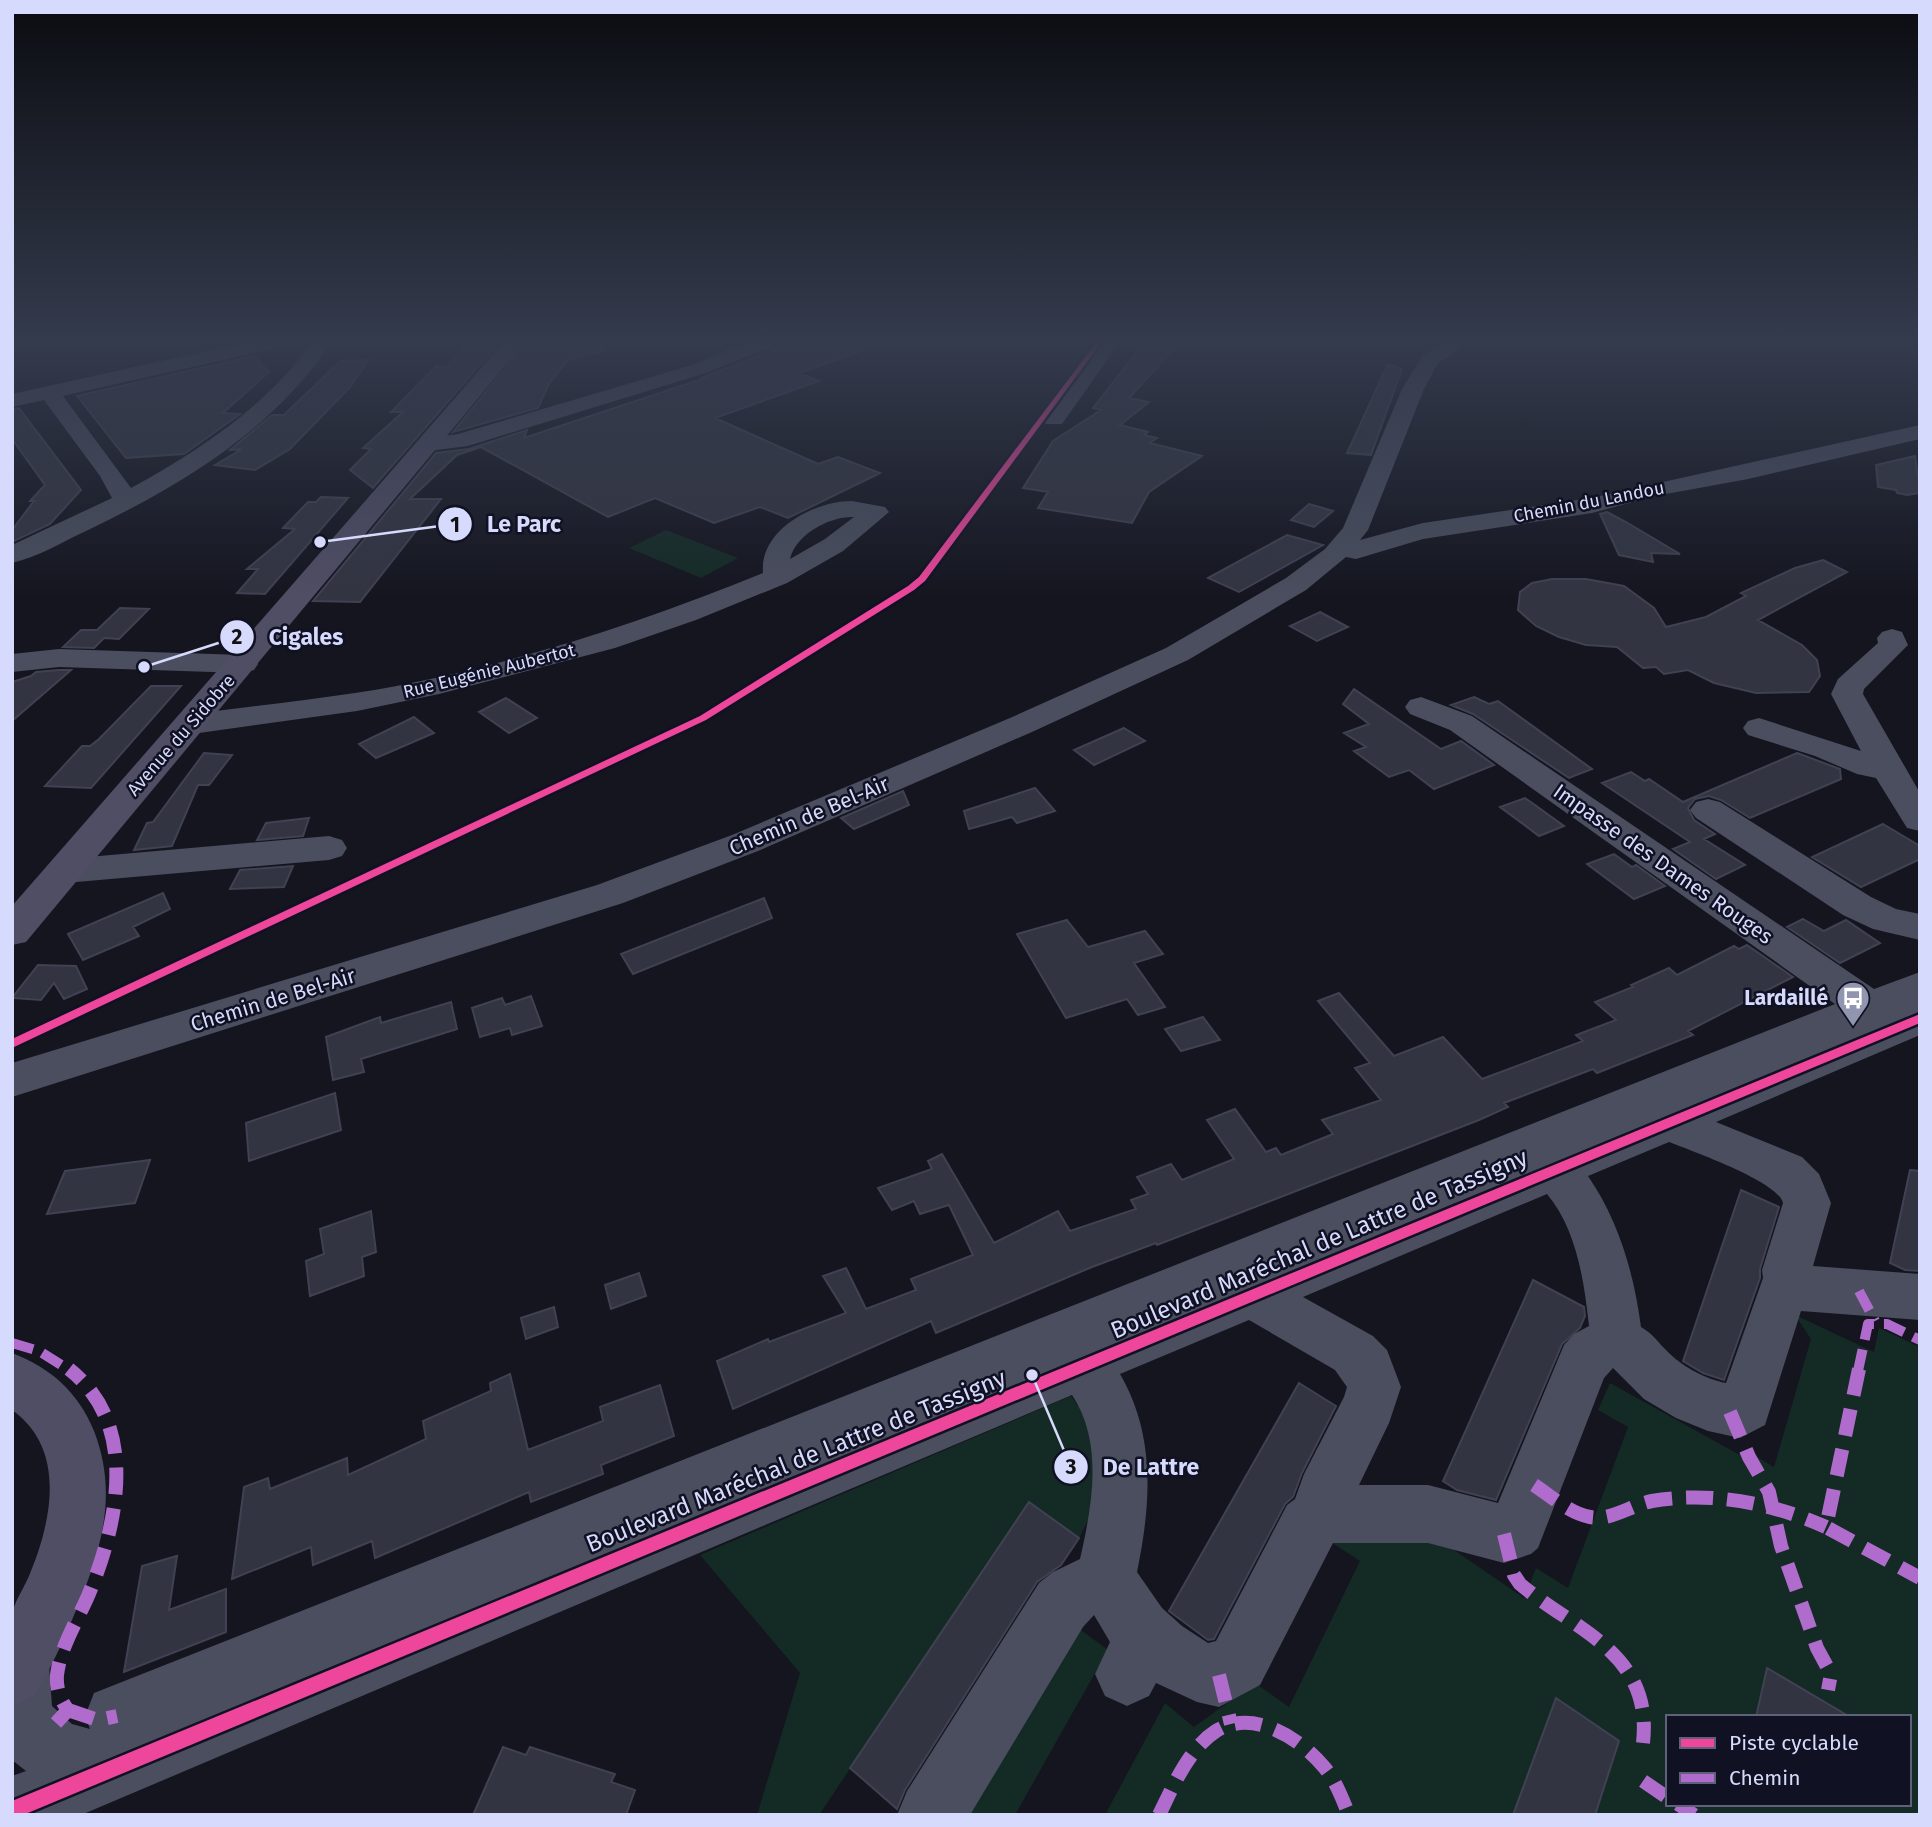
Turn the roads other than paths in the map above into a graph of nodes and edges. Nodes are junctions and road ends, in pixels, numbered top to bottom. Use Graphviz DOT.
graph roads {
  1 [pos="76,428"];
  2 [pos="239,428"];
  3 [pos="442,428"];
  4 [pos="502,428"];
  5 [pos="1397,428"];
  6 [pos="1920,432"];
  7 [pos="429,444"];
  8 [pos="176,471"];
  9 [pos="111,475"];
  10 [pos="125,500"];
  11 [pos="1341,548"];
  12 [pos="12,555"];
  13 [pos="777,577"];
  14 [pos="1892,638"];
  15 [pos="12,663"];
  16 [pos="243,664"];
  17 [pos="1422,706"];
  18 [pos="192,724"];
  19 [pos="1759,728"];
  20 [pos="1887,769"];
  21 [pos="1708,810"];
  22 [pos="1920,820"];
  23 [pos="329,848"];
  24 [pos="65,871"];
  25 [pos="1920,927"];
  26 [pos="12,932"];
  27 [pos="1907,1015"];
  28 [pos="12,1080"];
  29 [pos="1670,1122"];
  30 [pos="1543,1157"];
  31 [pos="1792,1288"];
  32 [pos="1252,1295"];
  33 [pos="1920,1297"];
  34 [pos="1618,1344"];
  35 [pos="1073,1350"];
  36 [pos="12,1378"];
  37 [pos="1322,1514"];
  38 [pos="1104,1586"];
  39 [pos="15,1669"];
  40 [pos="116,1741"];
  41 [pos="12,1810"];
  42 [pos="931,1815"];
  1 -- 9 [label="street"];
  2 -- 8 [label="street"];
  3 -- 7 [label="main road, Avenue du Sidobre"];
  4 -- 7 [label="street"];
  5 -- 11 [label="street, Chemin de Bel-Air"];
  6 -- 11 [label="street, Chemin du Landou"];
  7 -- 16 [label="main road, Avenue du Sidobre"];
  8 -- 9 [label="street"];
  8 -- 10 [label="street"];
  9 -- 10 [label="street"];
  10 -- 12 [label="street"];
  11 -- 28 [label="street, Chemin de Bel-Air"];
  13 -- 18 [label="street, Rue Eugénie Aubertot"];
  14 -- 20 [label="street"];
  15 -- 16 [label="street"];
  16 -- 18 [label="main road, Avenue du Sidobre"];
  17 -- 27 [label="street, Impasse des Dames Rouges"];
  18 -- 24 [label="main road, Avenue du Sidobre"];
  19 -- 20 [label="street"];
  20 -- 22 [label="street"];
  21 -- 25 [label="street"];
  23 -- 24 [label="street"];
  24 -- 26 [label="main road, Avenue du Sidobre"];
  27 -- 29 [label="street, Boulevard Maréchal de Lattre de Tassigny"];
  27 -- 30 [label="street, Boulevard Maréchal de Lattre de Tassigny"];
  29 -- 30 [label="street, Boulevard Maréchal de Lattre de Tassigny"];
  29 -- 31 [label="street"];
  30 -- 32 [label="street, Boulevard Maréchal de Lattre de Tassigny"];
  30 -- 34 [label="street, Boulevard Maréchal de Lattre de Tassigny"];
  30 -- 35 [label="street, Boulevard Maréchal de Lattre de Tassigny"];
  31 -- 33 [label="street"];
  31 -- 34 [label="street"];
  32 -- 35 [label="street, Boulevard Maréchal de Lattre de Tassigny"];
  32 -- 37 [label="street, Boulevard Maréchal de Lattre de Tassigny"];
  34 -- 37 [label="street"];
  35 -- 38 [label="street"];
  35 -- 40 [label="street, Boulevard Maréchal de Lattre de Tassigny"];
  36 -- 39 [label="main road"];
  37 -- 38 [label="street, Boulevard Maréchal de Lattre de Tassigny"];
  38 -- 42 [label="street"];
  39 -- 40 [label="street"];
  40 -- 41 [label="street, Boulevard Maréchal de Lattre de Tassigny"];
}
